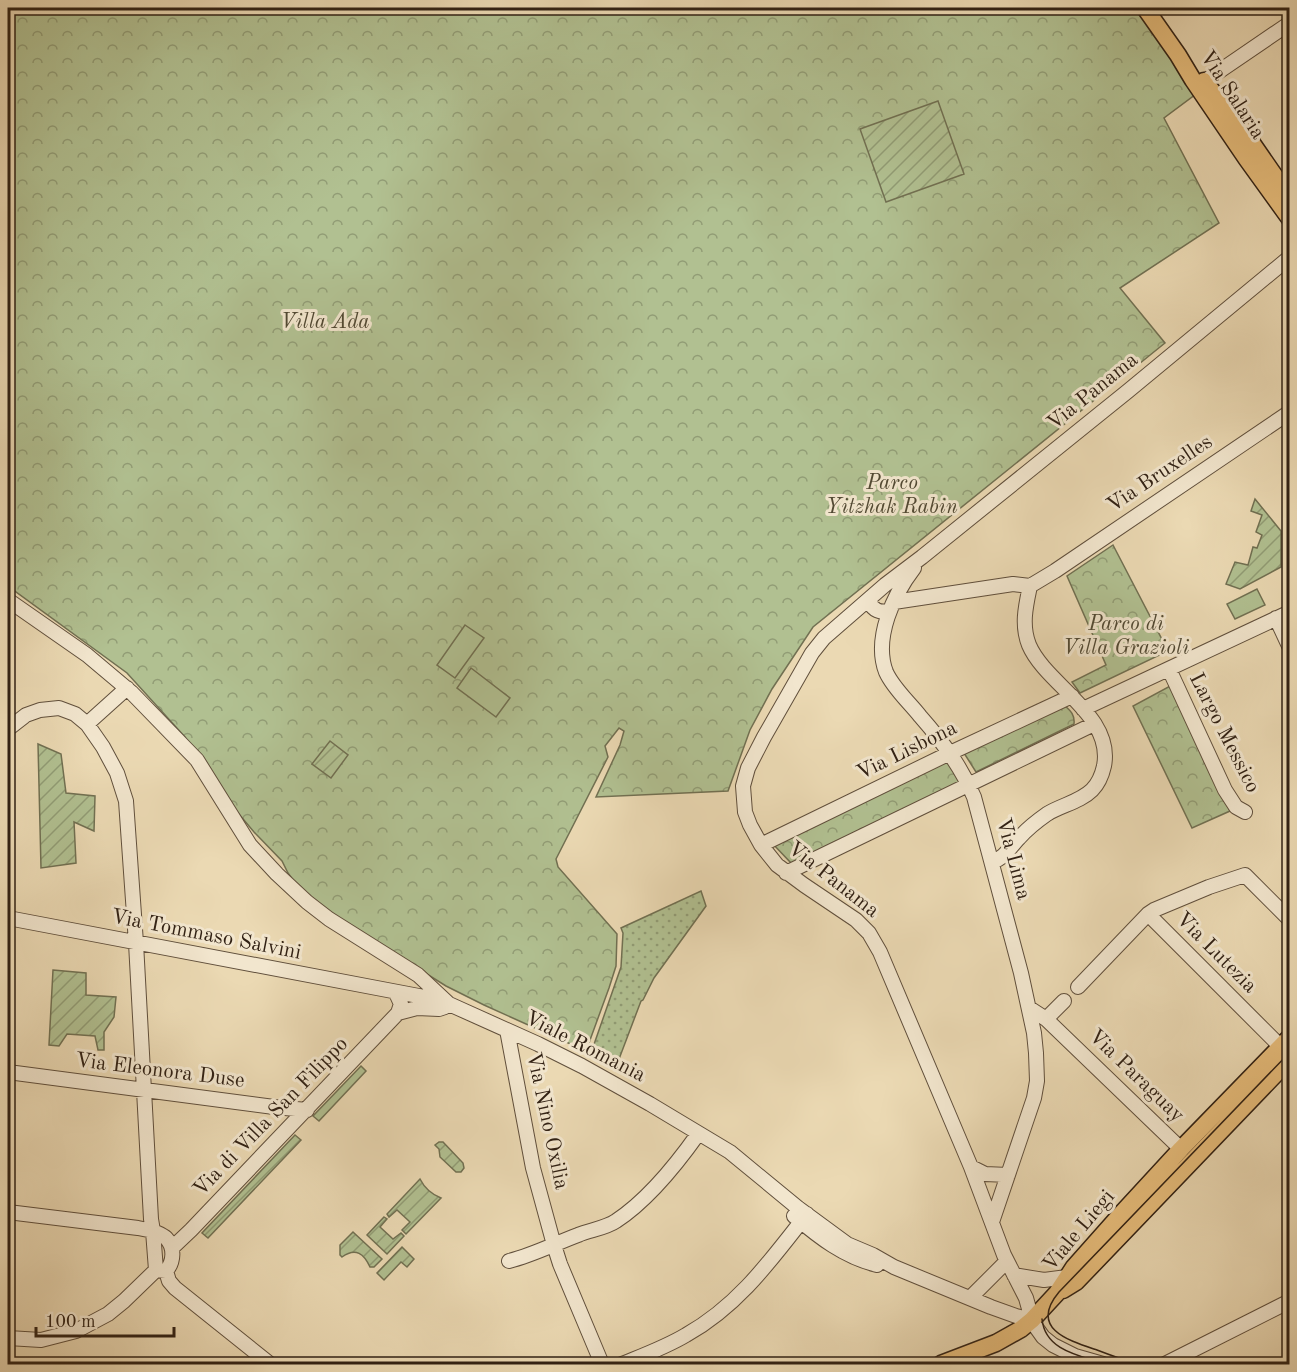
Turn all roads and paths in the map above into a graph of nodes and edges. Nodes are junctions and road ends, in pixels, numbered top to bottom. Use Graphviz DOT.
graph roads {
  1 [pos="1145,8"];
  2 [pos="1290,23"];
  3 [pos="1178,55"];
  4 [pos="1205,81"];
  5 [pos="1290,198"];
  6 [pos="1290,219"];
  7 [pos="1290,257"];
  8 [pos="1290,412"];
  9 [pos="922,557"];
  10 [pos="1030,586"];
  11 [pos="873,599"];
  12 [pos="8,600"];
  13 [pos="892,605"];
  14 [pos="1290,612"];
  15 [pos="1276,618"];
  16 [pos="1290,648"];
  17 [pos="1169,669"];
  18 [pos="127,688"];
  19 [pos="1072,696"];
  20 [pos="1083,709"];
  21 [pos="87,724"];
  22 [pos="1094,724"];
  23 [pos="8,729"];
  24 [pos="950,753"];
  25 [pos="969,785"];
  26 [pos="1245,813"];
  27 [pos="761,845"];
  28 [pos="992,862"];
  29 [pos="786,873"];
  30 [pos="1148,914"];
  31 [pos="8,918"];
  32 [pos="1290,920"];
  33 [pos="136,943"];
  34 [pos="418,975"];
  35 [pos="1078,987"];
  36 [pos="396,993"];
  37 [pos="411,995"];
  38 [pos="1064,1001"];
  39 [pos="449,1004"];
  40 [pos="417,1008"];
  41 [pos="1029,1008"];
  42 [pos="398,1013"];
  43 [pos="1046,1019"];
  44 [pos="507,1030"];
  45 [pos="1287,1048"];
  46 [pos="8,1072"];
  47 [pos="144,1090"];
  48 [pos="307,1110"];
  49 [pos="698,1134"];
  50 [pos="1181,1149"];
  51 [pos="971,1167"];
  52 [pos="1008,1175"];
  53 [pos="8,1212"];
  54 [pos="804,1218"];
  55 [pos="992,1222"];
  56 [pos="153,1231"];
  57 [pos="554,1245"];
  58 [pos="172,1248"];
  59 [pos="509,1262"];
  60 [pos="1010,1267"];
  61 [pos="161,1270"];
  62 [pos="1067,1277"];
  63 [pos="1057,1293"];
  64 [pos="964,1296"];
  65 [pos="1290,1301"];
  66 [pos="1032,1320"];
  67 [pos="8,1338"];
  68 [pos="270,1365"];
  69 [pos="602,1365"];
  70 [pos="622,1365"];
  71 [pos="941,1365"];
  72 [pos="1103,1365"];
  73 [pos="1165,1365"];
  1 -- 3 [label="main road, Via Salaria"];
  2 -- 4 [label="street"];
  3 -- 4 [label="main road, Via Salaria"];
  3 -- 6 [label="main road, Via Salaria"];
  4 -- 5 [label="main road, Via Salaria"];
  7 -- 9 [label="street, Via Panama"];
  8 -- 10 [label="street, Via Bruxelles"];
  9 -- 11 [label="street, Via Panama"];
  9 -- 13 [label="street, Via Lima"];
  10 -- 13 [label="street"];
  10 -- 19 [label="street"];
  11 -- 13 [label="street"];
  11 -- 13 [label="street"];
  11 -- 27 [label="street, Via Panama"];
  12 -- 18 [label="street"];
  13 -- 24 [label="street, Via Lima"];
  14 -- 15 [label="street"];
  15 -- 16 [label="street"];
  15 -- 17 [label="street"];
  17 -- 20 [label="street"];
  17 -- 26 [label="street, Largo Messico"];
  18 -- 21 [label="street"];
  18 -- 34 [label="street"];
  19 -- 20 [label="street"];
  19 -- 24 [label="street, Via Lisbona"];
  20 -- 22 [label="street"];
  21 -- 23 [label="street"];
  21 -- 33 [label="street"];
  22 -- 25 [label="street"];
  22 -- 28 [label="street"];
  24 -- 25 [label="street, Via Lima"];
  24 -- 27 [label="street, Via Lisbona"];
  25 -- 28 [label="street, Via Lima"];
  25 -- 29 [label="street"];
  27 -- 29 [label="street, Via Panama"];
  28 -- 41 [label="street, Via Lima"];
  29 -- 51 [label="street, Via Panama"];
  30 -- 32 [label="street"];
  30 -- 35 [label="street"];
  30 -- 45 [label="street, Via Lutezia"];
  31 -- 33 [label="street, Via Tommaso Salvini"];
  33 -- 36 [label="street, Via Tommaso Salvini"];
  33 -- 47 [label="street"];
  34 -- 37 [label="street"];
  34 -- 39 [label="street"];
  36 -- 37 [label="street, Via Tommaso Salvini"];
  36 -- 42 [label="street"];
  37 -- 39 [label="street, Via Tommaso Salvini"];
  37 -- 40 [label="street"];
  38 -- 43 [label="street"];
  39 -- 40 [label="street"];
  39 -- 44 [label="street, Viale Romania"];
  40 -- 42 [label="street"];
  41 -- 43 [label="street, Via Paraguay"];
  41 -- 52 [label="street, Via Lima"];
  42 -- 48 [label="street, Via di Villa San Filippo"];
  43 -- 50 [label="street, Via Paraguay"];
  44 -- 49 [label="street, Viale Romania"];
  44 -- 57 [label="street, Via Nino Oxilia"];
  45 -- 50 [label="main road, Viale Liegi"];
  45 -- 63 [label="main road, Viale Liegi"];
  46 -- 47 [label="street, Via Eleonora Duse"];
  47 -- 48 [label="street, Via Eleonora Duse"];
  47 -- 56 [label="street"];
  48 -- 58 [label="street, Via di Villa San Filippo"];
  49 -- 54 [label="street, Viale Romania"];
  49 -- 57 [label="street"];
  50 -- 62 [label="main road, Viale Liegi"];
  51 -- 52 [label="street"];
  51 -- 55 [label="street, Via Panama"];
  52 -- 55 [label="street, Via Lima"];
  53 -- 56 [label="street"];
  54 -- 64 [label="street, Viale Romania"];
  54 -- 70 [label="street"];
  55 -- 60 [label="street, Via Panama"];
  56 -- 58 [label="street"];
  56 -- 61 [label="street"];
  57 -- 59 [label="street"];
  57 -- 69 [label="street, Via Nino Oxilia"];
  58 -- 61 [label="street"];
  60 -- 62 [label="street"];
  60 -- 64 [label="street"];
  60 -- 66 [label="street, Via Panama"];
  61 -- 67 [label="street"];
  61 -- 68 [label="street"];
  62 -- 63 [label="main road, Viale Liegi"];
  63 -- 66 [label="main road"];
  64 -- 66 [label="street, Viale Romania"];
  65 -- 73 [label="street"];
  66 -- 71 [label="main road"];
  66 -- 72 [label="street"];
}
